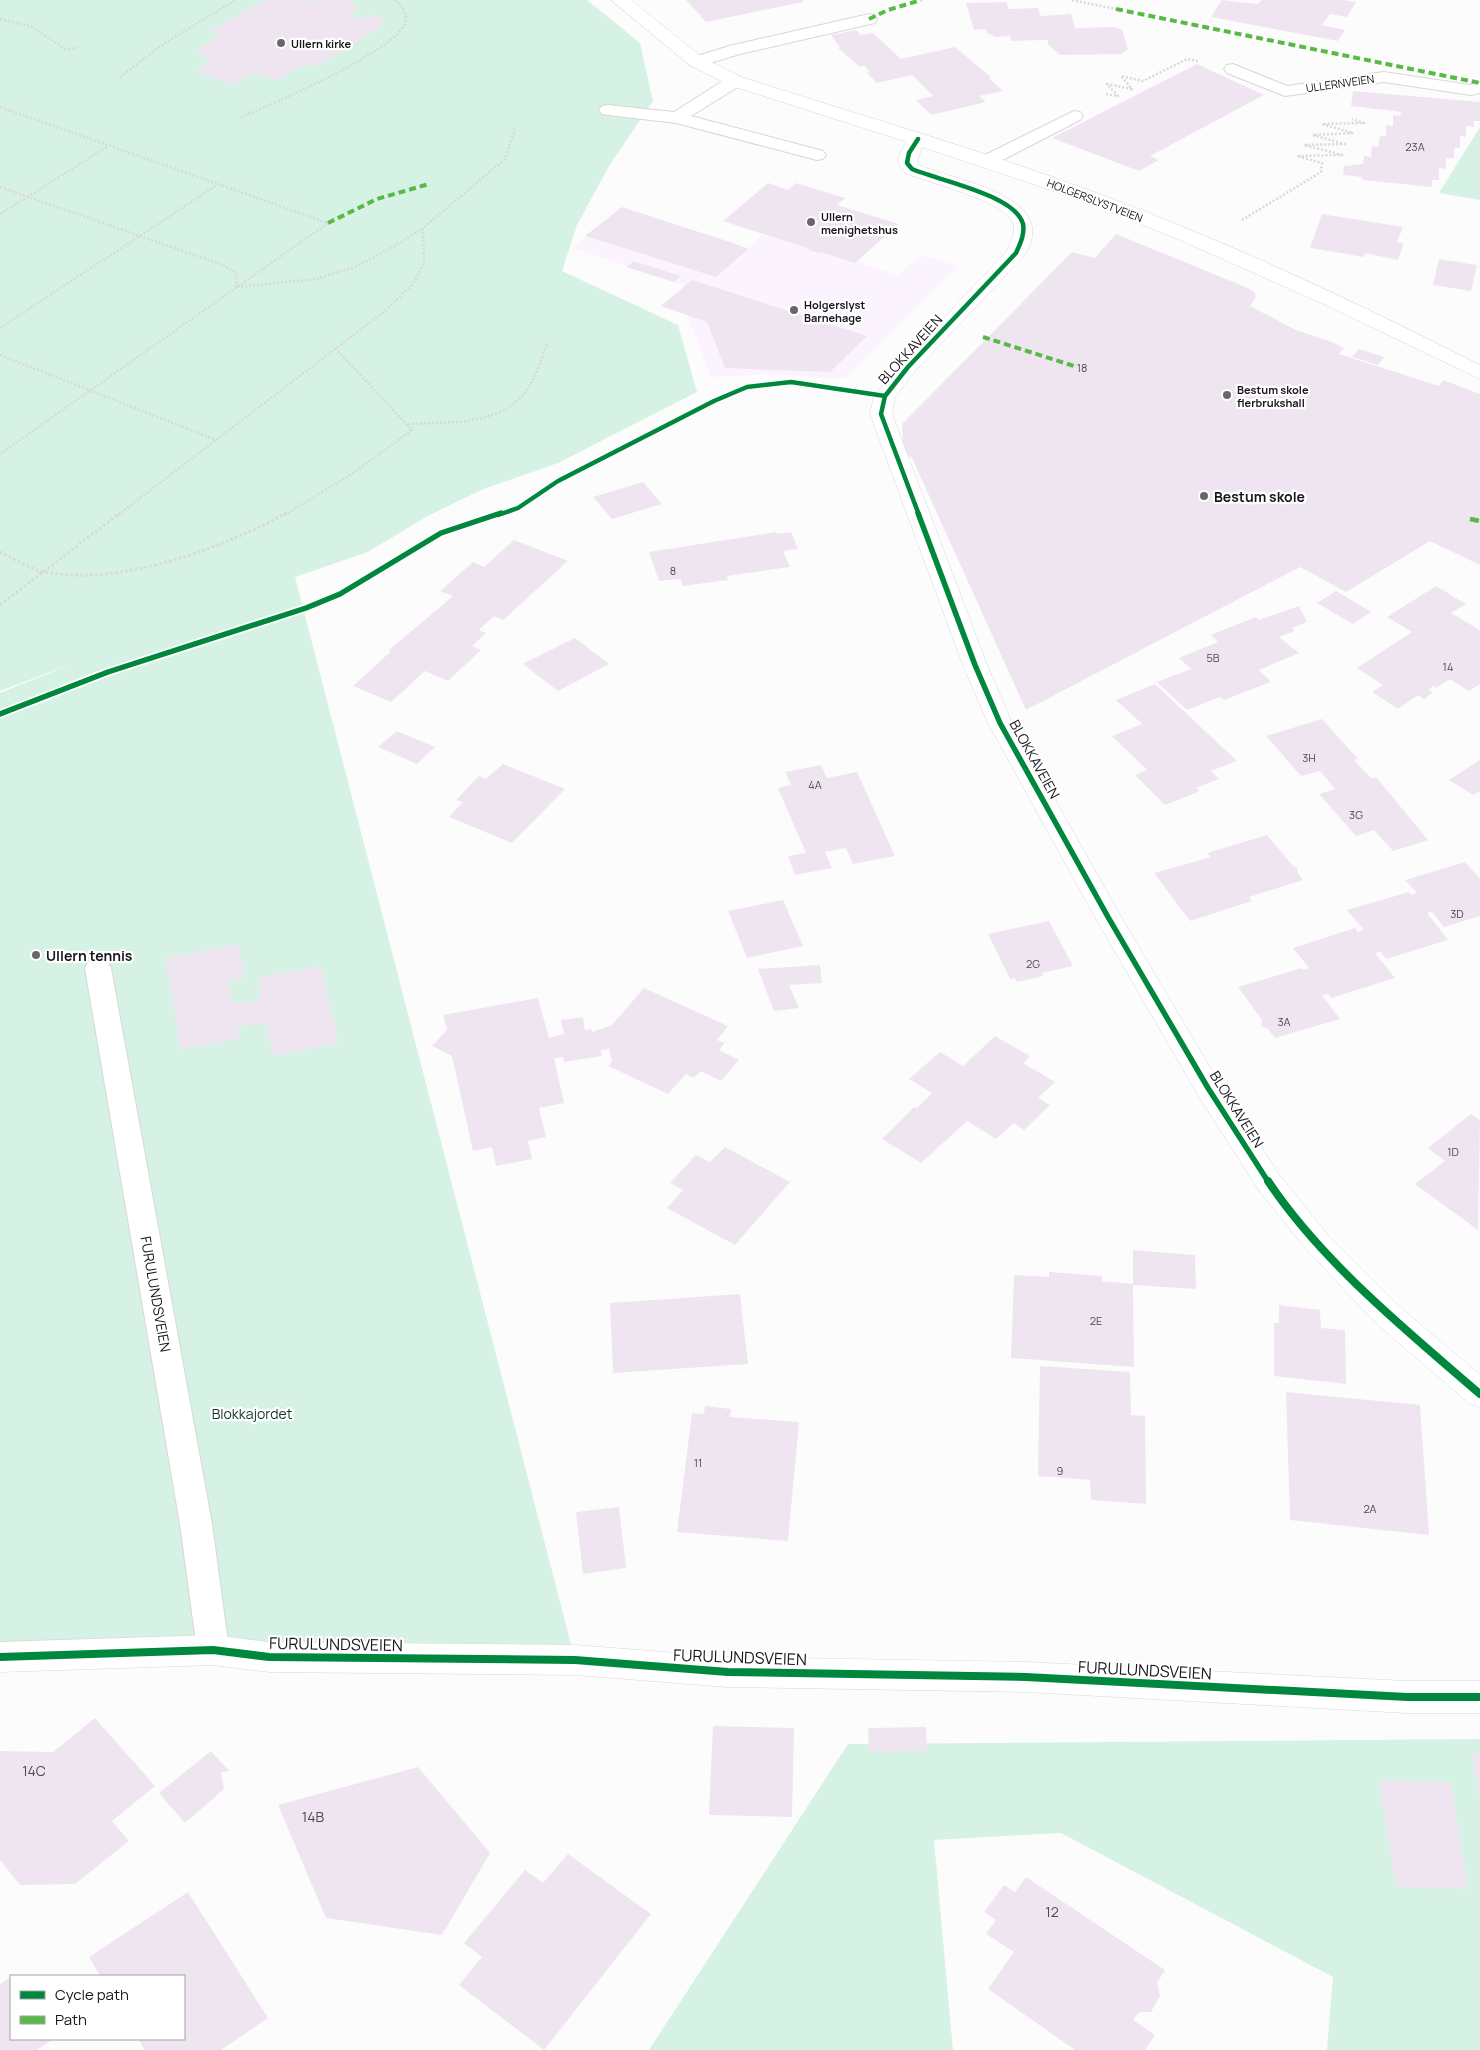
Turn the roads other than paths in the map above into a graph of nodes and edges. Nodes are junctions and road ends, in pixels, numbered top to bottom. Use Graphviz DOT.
graph roads {
  1 [pos="620,0"];
  2 [pos="869,19"];
  3 [pos="697,62"];
  4 [pos="1233,69"];
  5 [pos="735,81"];
  6 [pos="1480,87"];
  7 [pos="608,110"];
  8 [pos="1074,116"];
  9 [pos="677,118"];
  10 [pos="918,139"];
  11 [pos="817,154"];
  12 [pos="987,161"];
  13 [pos="1480,351"];
  14 [pos="1459,362"];
  15 [pos="1480,373"];
  16 [pos="98,968"];
  17 [pos="1480,1394"];
  18 [pos="213,1650"];
  19 [pos="0,1657"];
  20 [pos="1480,1697"];
  1 -- 3 [label="street, HOLGERSLYSTVEIEN"];
  2 -- 3 [label="lane"];
  3 -- 5 [label="street, HOLGERSLYSTVEIEN"];
  4 -- 6 [label="lane, ULLERNVEIEN"];
  5 -- 9 [label="lane"];
  5 -- 10 [label="street, HOLGERSLYSTVEIEN"];
  7 -- 9 [label="lane"];
  8 -- 12 [label="lane"];
  9 -- 11 [label="lane"];
  10 -- 12 [label="street, HOLGERSLYSTVEIEN"];
  10 -- 17 [label="street, BLOKKAVEIEN"];
  12 -- 14 [label="street, HOLGERSLYSTVEIEN"];
  13 -- 14 [label="street"];
  14 -- 15 [label="street, HOLGERSLYSTVEIEN"];
  16 -- 18 [label="lane, FURULUNDSVEIEN"];
  18 -- 19 [label="street, FURULUNDSVEIEN"];
  18 -- 20 [label="street, FURULUNDSVEIEN"];
}
